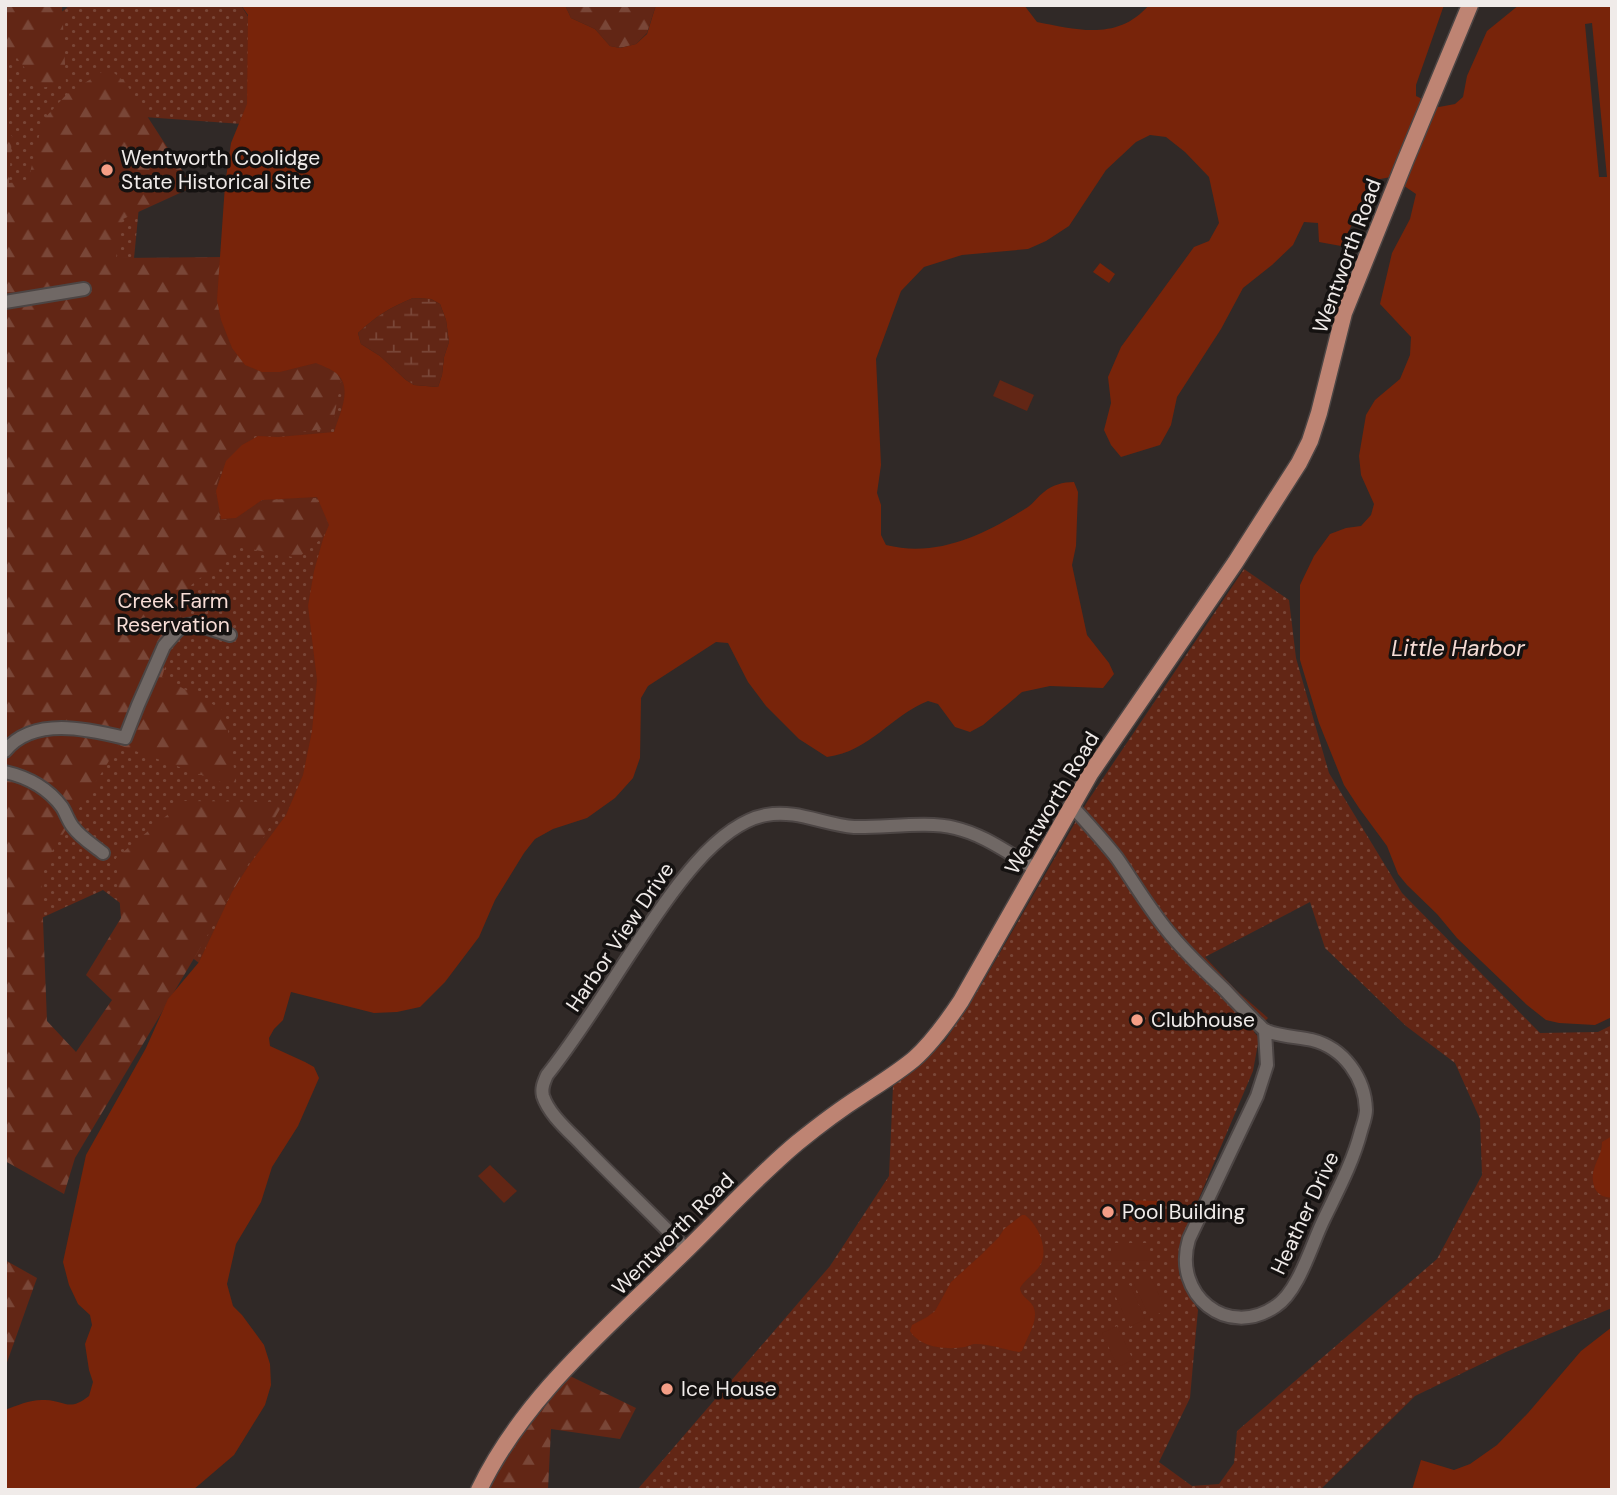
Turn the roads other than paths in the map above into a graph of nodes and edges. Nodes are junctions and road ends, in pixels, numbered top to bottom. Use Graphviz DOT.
graph roads {
  1 [pos="1470,5"];
  2 [pos="84,289"];
  3 [pos="5,302"];
  4 [pos="230,635"];
  5 [pos="5,751"];
  6 [pos="5,772"];
  7 [pos="1072,806"];
  8 [pos="103,853"];
  9 [pos="1035,869"];
  10 [pos="1265,1031"];
  11 [pos="687,1250"];
  12 [pos="479,1490"];
  1 -- 7 [label="main road, Wentworth Road"];
  2 -- 3 [label="street"];
  4 -- 5 [label="street"];
  6 -- 8 [label="street"];
  7 -- 9 [label="main road, Wentworth Road"];
  7 -- 10 [label="street"];
  9 -- 11 [label="main road, Wentworth Road"];
  9 -- 11 [label="street, Harbor View Drive"];
  10 -- 10 [label="street, Heather Drive"];
  11 -- 12 [label="main road, Wentworth Road"];
}
